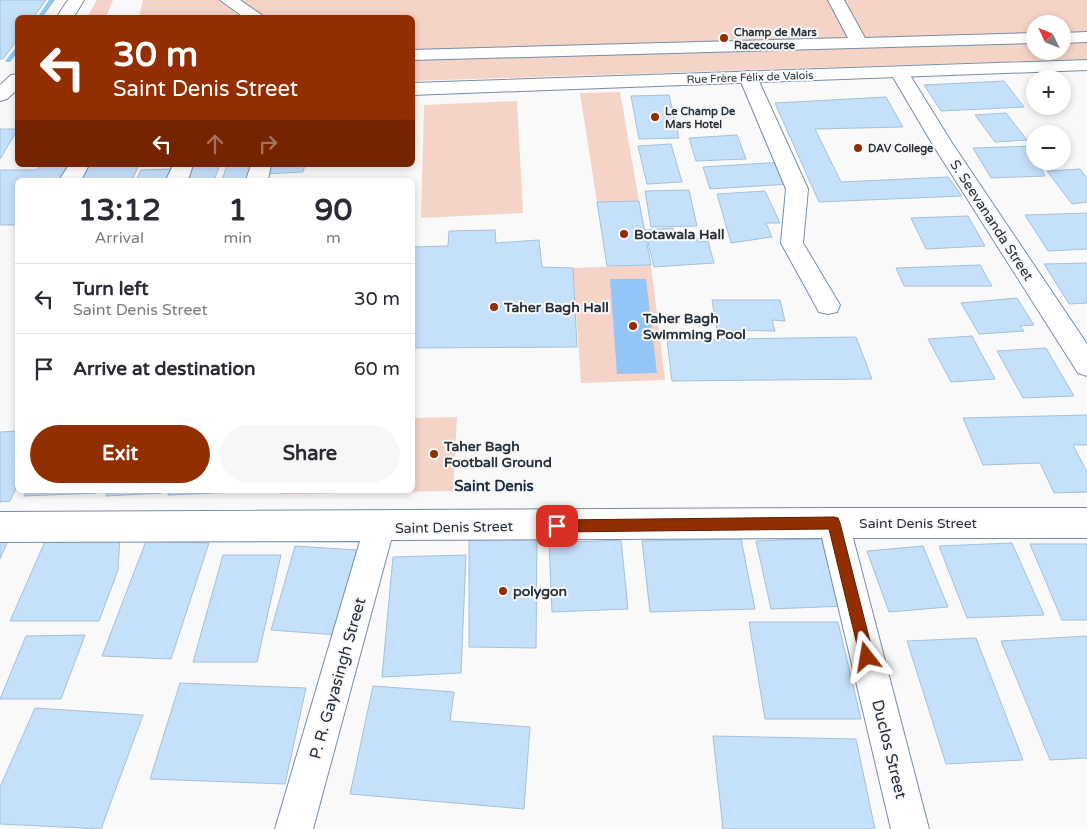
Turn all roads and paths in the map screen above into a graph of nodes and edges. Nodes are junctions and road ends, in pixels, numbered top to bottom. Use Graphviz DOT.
graph roads {
  1 [pos="76,0"];
  2 [pos="228,0"];
  3 [pos="836,0"];
  4 [pos="66,15"];
  5 [pos="253,15"];
  6 [pos="1087,37"];
  7 [pos="1026,38"];
  8 [pos="1071,38"];
  9 [pos="859,43"];
  10 [pos="415,54"];
  11 [pos="1087,66"];
  12 [pos="900,72"];
  13 [pos="748,77"];
  14 [pos="15,82"];
  15 [pos="415,89"];
  16 [pos="0,95"];
  17 [pos="15,104"];
  18 [pos="0,106"];
  19 [pos="78,167"];
  20 [pos="71,178"];
  21 [pos="828,305"];
  22 [pos="1085,361"];
  23 [pos="834,523"];
  24 [pos="1087,523"];
  25 [pos="0,527"];
  26 [pos="379,528"];
  27 [pos="294,829"];
  28 [pos="910,829"];
  1 -- 4 [label="street"];
  2 -- 5 [label="street"];
  3 -- 9 [label="street"];
  6 -- 8 [label="street"];
  7 -- 9 [label="street"];
  9 -- 10 [label="street"];
  11 -- 12 [label="street, Rue Frère Félix de Valois"];
  12 -- 13 [label="street, Rue Frère Félix de Valois"];
  12 -- 22 [label="street, S. Seevananda Street"];
  13 -- 15 [label="street, Rue Frère Félix de Valois"];
  13 -- 21 [label="street"];
  14 -- 16 [label="street"];
  17 -- 18 [label="street"];
  19 -- 20 [label="street"];
  23 -- 24 [label="street, Saint Denis Street"];
  23 -- 26 [label="street, Saint Denis Street"];
  23 -- 28 [label="street, Duclos Street"];
  25 -- 26 [label="street, Saint Denis Street"];
  26 -- 27 [label="street, P. R. Gayasingh Street"];
}
